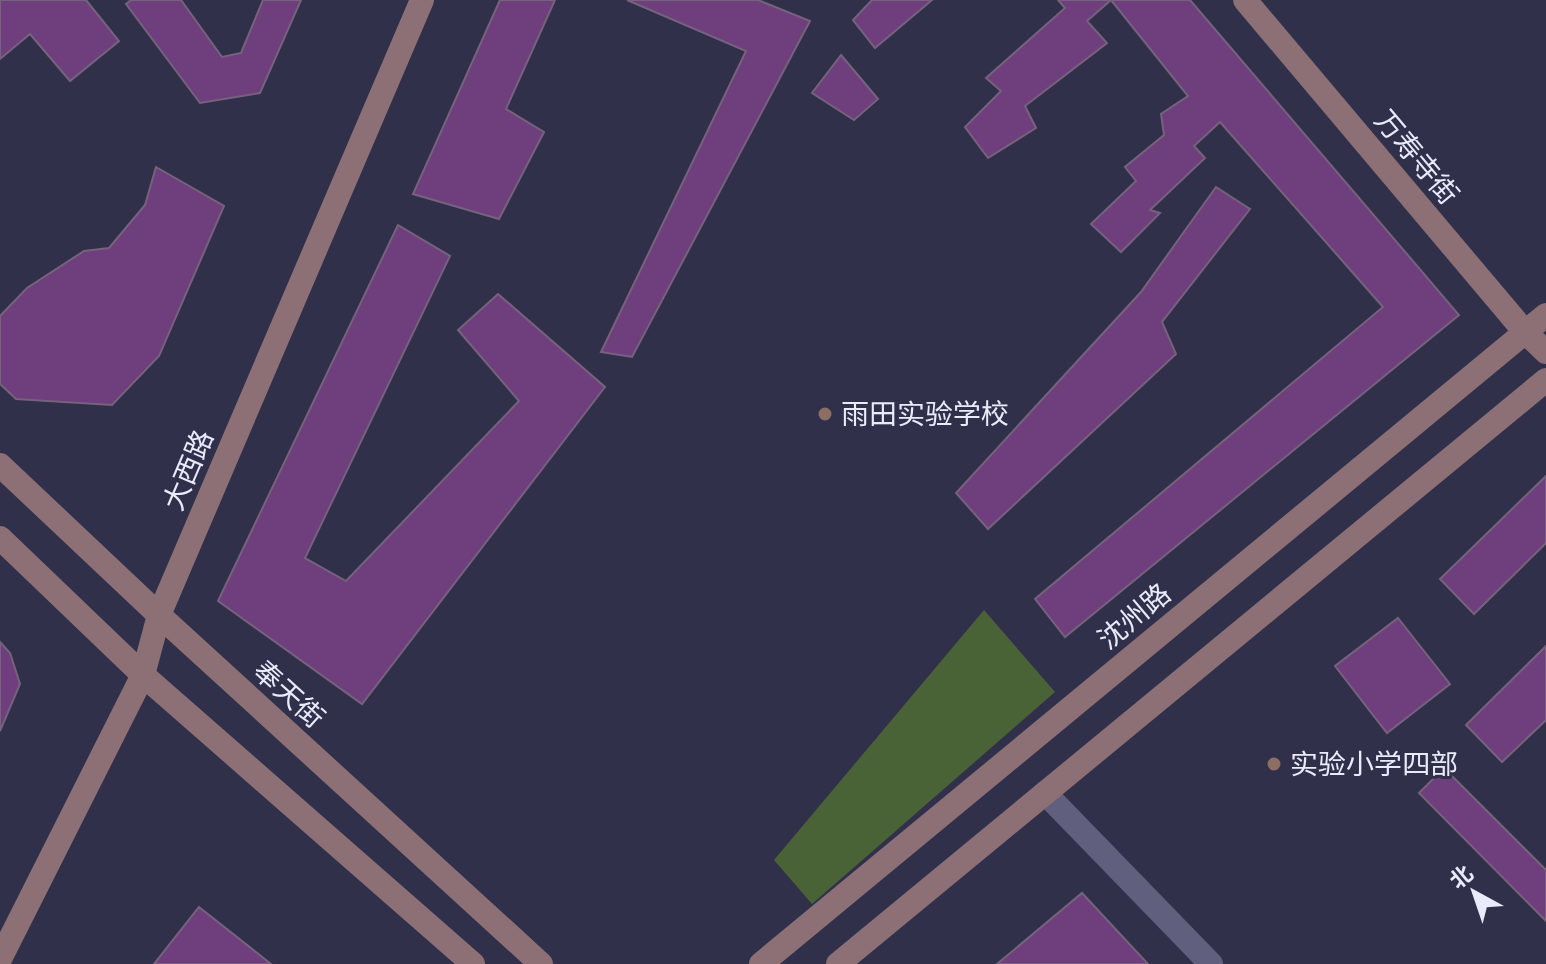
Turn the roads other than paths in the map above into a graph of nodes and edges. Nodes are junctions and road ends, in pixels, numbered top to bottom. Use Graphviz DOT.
graph roads {
  1 [pos="422,0"];
  2 [pos="1245,0"];
  3 [pos="1546,315"];
  4 [pos="1525,332"];
  5 [pos="1546,352"];
  6 [pos="1546,380"];
  7 [pos="0,465"];
  8 [pos="0,538"];
  9 [pos="159,615"];
  10 [pos="143,675"];
  11 [pos="1045,793"];
  12 [pos="0,959"];
  13 [pos="473,964"];
  14 [pos="541,964"];
  15 [pos="761,964"];
  16 [pos="838,964"];
  17 [pos="1211,964"];
  1 -- 9 [label="main road, 大西路"];
  2 -- 4 [label="main road, 万寿寺街"];
  3 -- 4 [label="main road, 沈州路"];
  4 -- 5 [label="main road, 万寿寺街"];
  4 -- 15 [label="main road, 沈州路"];
  6 -- 11 [label="main road"];
  7 -- 9 [label="main road, 奉天街"];
  8 -- 10 [label="main road"];
  9 -- 10 [label="main road, 大西路"];
  9 -- 14 [label="main road, 奉天街"];
  10 -- 12 [label="main road, 大西路"];
  10 -- 13 [label="main road"];
  11 -- 16 [label="main road"];
  11 -- 17 [label="street"];
}
